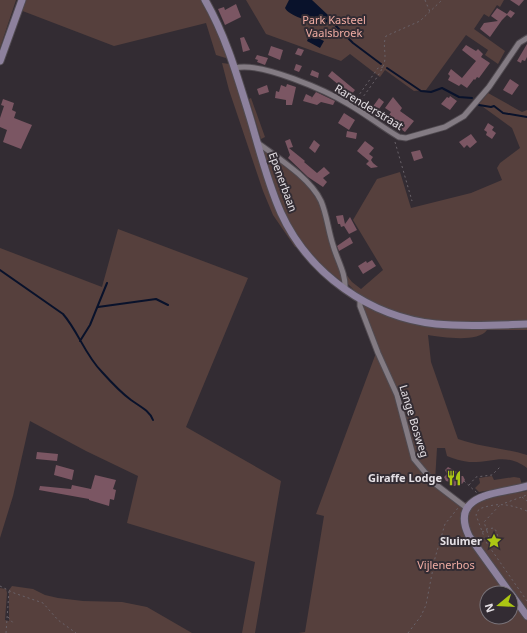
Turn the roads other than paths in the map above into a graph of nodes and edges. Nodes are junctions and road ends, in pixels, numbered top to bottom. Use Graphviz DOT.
graph roads {
  1 [pos="22,0"];
  2 [pos="205,0"];
  3 [pos="527,38"];
  4 [pos="0,61"];
  5 [pos="235,68"];
  6 [pos="258,143"];
  7 [pos="345,289"];
  8 [pos="360,299"];
  9 [pos="527,324"];
  10 [pos="527,486"];
  11 [pos="464,507"];
  12 [pos="505,585"];
  13 [pos="519,605"];
  14 [pos="527,616"];
  1 -- 4 [label="street"];
  2 -- 5 [label="street, Epenerbaan"];
  3 -- 5 [label="street, Rarenderstraat"];
  5 -- 6 [label="street, Epenerbaan"];
  6 -- 7 [label="street, Epenerbaan"];
  6 -- 7 [label="street"];
  7 -- 8 [label="street, Epenerbaan"];
  8 -- 9 [label="street, Epenerbaan"];
  8 -- 11 [label="street, Lange Bosweg"];
  10 -- 11 [label="street"];
  11 -- 12 [label="street"];
  13 -- 14 [label="street"];
}
